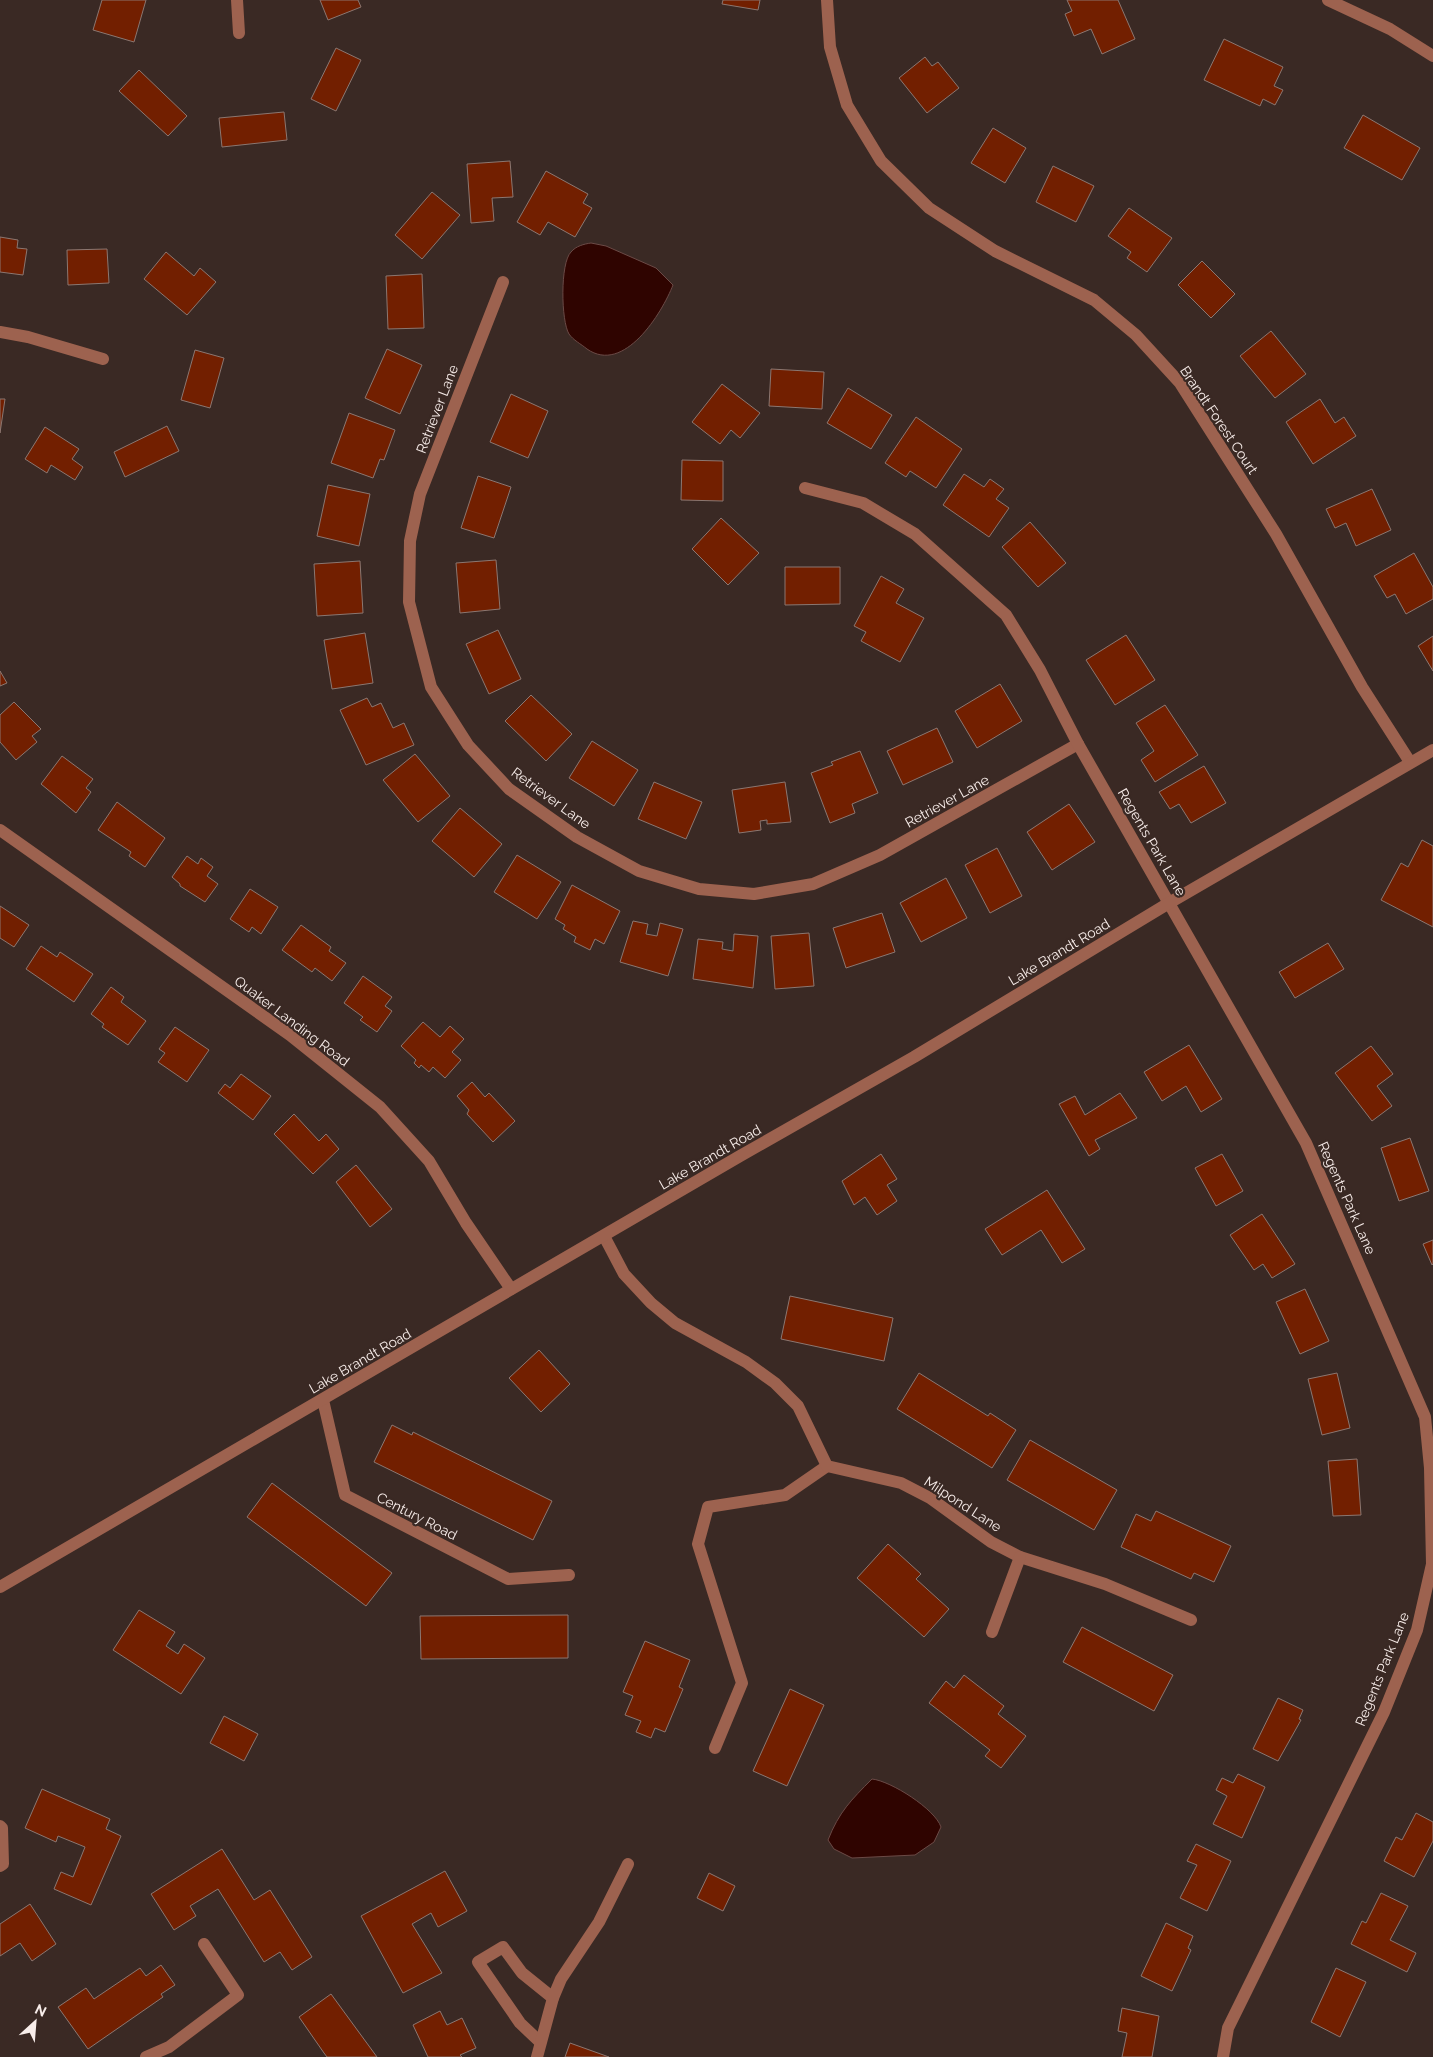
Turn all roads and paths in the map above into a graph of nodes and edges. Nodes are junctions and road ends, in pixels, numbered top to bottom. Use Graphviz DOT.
graph roads {
  1 [pos="237,0"];
  2 [pos="827,0"];
  3 [pos="1328,0"];
  4 [pos="238,33"];
  5 [pos="1433,56"];
  6 [pos="503,282"];
  7 [pos="0,332"];
  8 [pos="103,359"];
  9 [pos="805,488"];
  10 [pos="1078,744"];
  11 [pos="1433,750"];
  12 [pos="1410,762"];
  13 [pos="0,830"];
  14 [pos="1169,903"];
  15 [pos="604,1236"];
  16 [pos="511,1289"];
  17 [pos="323,1400"];
  18 [pos="1429,1416"];
  19 [pos="827,1466"];
  20 [pos="1020,1557"];
  21 [pos="569,1575"];
  22 [pos="0,1586"];
  23 [pos="1191,1620"];
  24 [pos="992,1632"];
  25 [pos="715,1748"];
  26 [pos="0,1826"];
  27 [pos="628,1864"];
  28 [pos="0,1866"];
  29 [pos="204,1944"];
  30 [pos="553,1998"];
  31 [pos="540,2042"];
  32 [pos="146,2057"];
  33 [pos="536,2057"];
  34 [pos="1223,2057"];
  1 -- 4 [label="street"];
  2 -- 12 [label="street, Brandt Forest Court"];
  3 -- 5 [label="street"];
  6 -- 10 [label="street, Retriever Lane"];
  7 -- 8 [label="street"];
  9 -- 10 [label="street, Regents Park Lane"];
  10 -- 14 [label="street, Regents Park Lane"];
  11 -- 12 [label="street, Lake Brandt Road"];
  12 -- 14 [label="street, Lake Brandt Road"];
  13 -- 16 [label="street, Quaker Landing Road"];
  14 -- 15 [label="street, Lake Brandt Road"];
  14 -- 18 [label="street, Regents Park Lane"];
  15 -- 16 [label="street, Lake Brandt Road"];
  15 -- 19 [label="street"];
  16 -- 17 [label="street, Lake Brandt Road"];
  17 -- 21 [label="street, Century Road"];
  17 -- 22 [label="street, Lake Brandt Road"];
  18 -- 34 [label="street, Regents Park Lane"];
  19 -- 20 [label="street, Milpond Lane"];
  19 -- 25 [label="street"];
  20 -- 23 [label="street, Milpond Lane"];
  20 -- 24 [label="street"];
  26 -- 28 [label="street"];
  27 -- 30 [label="street"];
  29 -- 32 [label="street"];
  30 -- 31 [label="street"];
  30 -- 31 [label="street"];
  31 -- 33 [label="street"];
}
